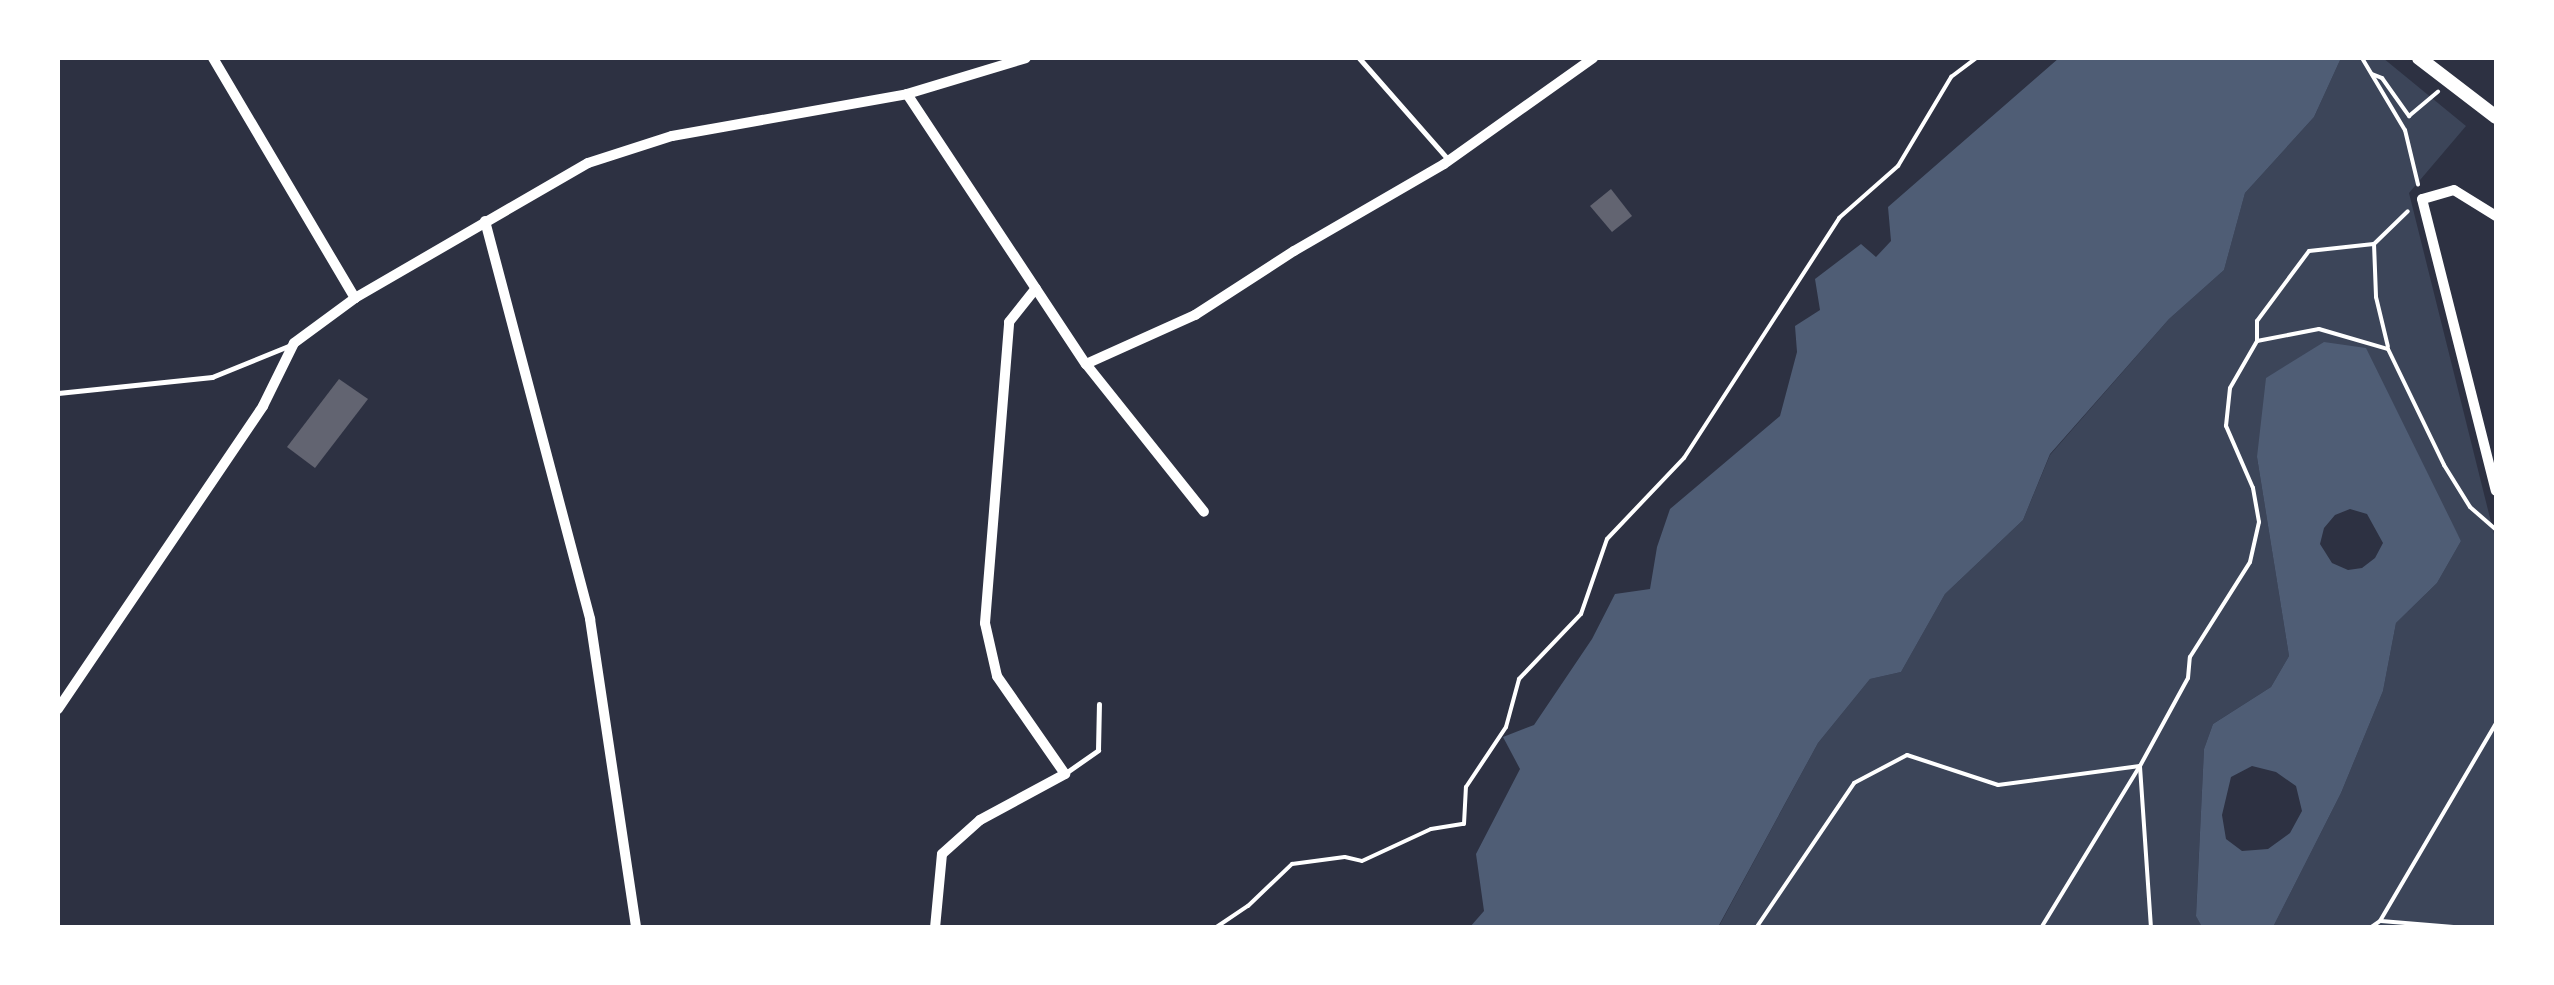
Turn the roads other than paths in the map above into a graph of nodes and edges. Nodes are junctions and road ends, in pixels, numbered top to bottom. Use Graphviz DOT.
graph roads {
  1 [pos="213,58"];
  2 [pos="1026,58"];
  3 [pos="1360,58"];
  4 [pos="1594,58"];
  5 [pos="2419,58"];
  6 [pos="907,94"];
  7 [pos="2496,117"];
  8 [pos="1449,161"];
  9 [pos="2496,216"];
  10 [pos="485,220"];
  11 [pos="1036,288"];
  12 [pos="355,298"];
  13 [pos="294,344"];
  14 [pos="1086,364"];
  15 [pos="58,393"];
  16 [pos="2496,491"];
  17 [pos="1204,512"];
  18 [pos="1099,704"];
  19 [pos="58,709"];
  20 [pos="1065,774"];
  21 [pos="636,928"];
  22 [pos="935,928"];
  1 -- 12 [label="street"];
  2 -- 6 [label="street"];
  3 -- 8 [label="lane"];
  4 -- 8 [label="street"];
  5 -- 7 [label="main road"];
  6 -- 10 [label="street"];
  6 -- 11 [label="street"];
  8 -- 14 [label="street"];
  9 -- 16 [label="street"];
  10 -- 12 [label="street"];
  10 -- 21 [label="street"];
  11 -- 14 [label="street"];
  11 -- 20 [label="street"];
  12 -- 13 [label="street"];
  13 -- 15 [label="lane"];
  13 -- 19 [label="street"];
  14 -- 17 [label="street"];
  18 -- 20 [label="lane"];
  20 -- 22 [label="street"];
}
